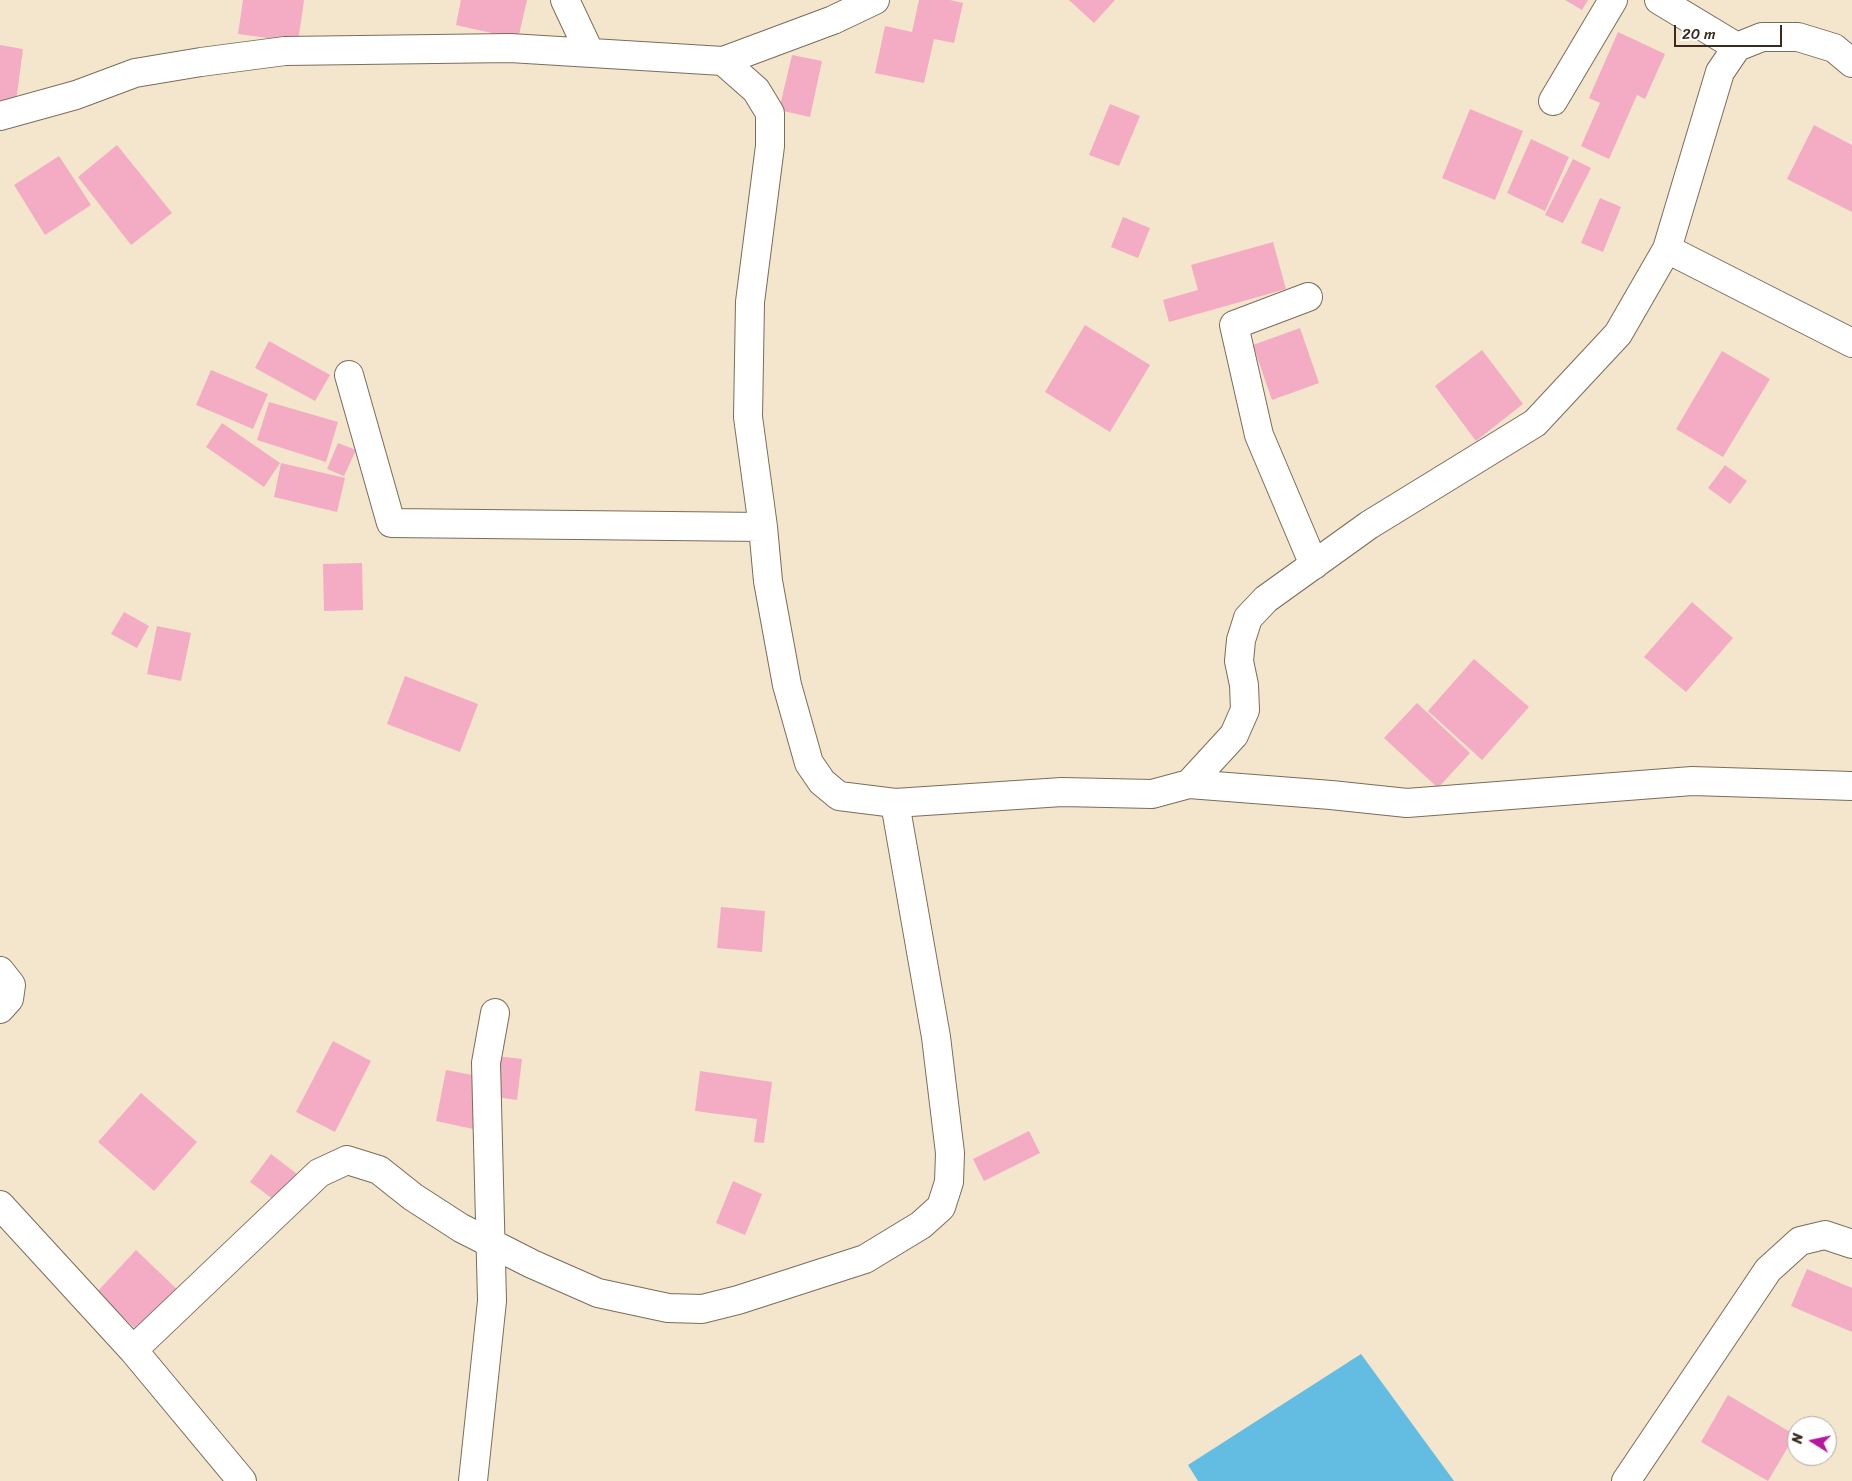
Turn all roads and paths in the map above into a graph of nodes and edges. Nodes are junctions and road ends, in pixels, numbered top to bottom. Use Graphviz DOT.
graph roads {
  1 [pos="565,0"];
  2 [pos="875,0"];
  3 [pos="1613,0"];
  4 [pos="1659,0"];
  5 [pos="1738,47"];
  6 [pos="589,51"];
  7 [pos="724,61"];
  8 [pos="1852,63"];
  9 [pos="1553,101"];
  10 [pos="0,116"];
  11 [pos="1667,249"];
  12 [pos="1308,297"];
  13 [pos="1852,343"];
  14 [pos="349,375"];
  15 [pos="763,527"];
  16 [pos="1314,565"];
  17 [pos="1189,784"];
  18 [pos="1852,786"];
  19 [pos="895,802"];
  20 [pos="0,971"];
  21 [pos="0,1009"];
  22 [pos="494,1013"];
  23 [pos="0,1205"];
  24 [pos="491,1243"];
  25 [pos="1852,1244"];
  26 [pos="133,1350"];
  27 [pos="242,1481"];
  28 [pos="473,1481"];
  29 [pos="1626,1481"];
  1 -- 6 [label="street"];
  2 -- 7 [label="street"];
  3 -- 9 [label="street"];
  4 -- 5 [label="street"];
  5 -- 8 [label="street"];
  5 -- 11 [label="street"];
  6 -- 7 [label="street"];
  6 -- 10 [label="street"];
  7 -- 15 [label="street"];
  11 -- 13 [label="street"];
  11 -- 16 [label="street"];
  12 -- 16 [label="street"];
  14 -- 15 [label="street"];
  15 -- 19 [label="street"];
  16 -- 17 [label="street"];
  17 -- 18 [label="street"];
  17 -- 19 [label="street"];
  19 -- 24 [label="street"];
  20 -- 21 [label="street"];
  22 -- 24 [label="street"];
  23 -- 26 [label="street"];
  24 -- 26 [label="street"];
  24 -- 28 [label="street"];
  25 -- 29 [label="street"];
  26 -- 27 [label="street"];
}
